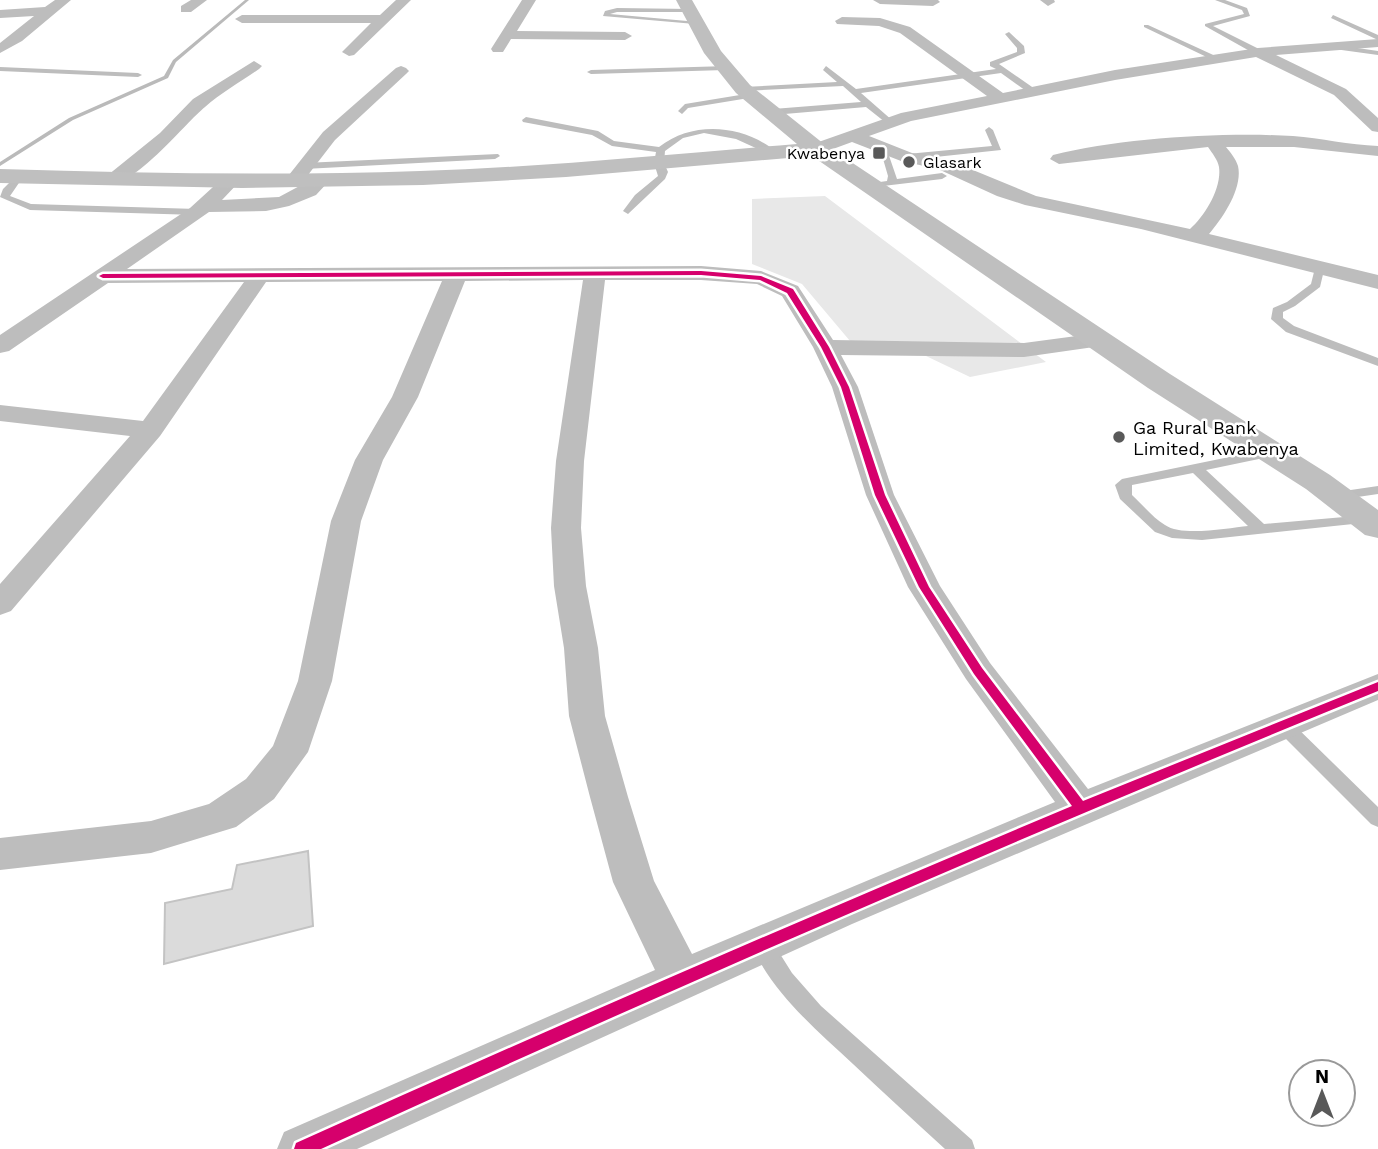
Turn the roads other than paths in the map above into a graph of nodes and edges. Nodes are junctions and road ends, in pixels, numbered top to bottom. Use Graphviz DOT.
graph roads {
  1 [pos="64,0"];
  2 [pos="200,0"];
  3 [pos="404,0"];
  4 [pos="529,0"];
  5 [pos="880,0"];
  6 [pos="1217,0"];
  7 [pos="933,2"];
  8 [pos="187,9"];
  9 [pos="649,10"];
  10 [pos="45,11"];
  11 [pos="690,11"];
  12 [pos="0,14"];
  13 [pos="1333,17"];
  14 [pos="242,19"];
  15 [pos="384,19"];
  16 [pos="650,20"];
  17 [pos="842,21"];
  18 [pos="1146,26"];
  19 [pos="1009,34"];
  20 [pos="507,35"];
  21 [pos="625,36"];
  22 [pos="1378,41"];
  23 [pos="1328,46"];
  24 [pos="0,49"];
  25 [pos="349,52"];
  26 [pos="1258,52"];
  27 [pos="495,53"];
  28 [pos="1378,53"];
  29 [pos="1219,59"];
  30 [pos="254,66"];
  31 [pos="725,68"];
  32 [pos="826,68"];
  33 [pos="0,69"];
  34 [pos="401,71"];
  35 [pos="1001,71"];
  36 [pos="591,72"];
  37 [pos="138,75"];
  38 [pos="967,75"];
  39 [pos="844,84"];
  40 [pos="1032,91"];
  41 [pos="748,92"];
  42 [pos="854,92"];
  43 [pos="999,97"];
  44 [pos="868,104"];
  45 [pos="682,111"];
  46 [pos="773,112"];
  47 [pos="526,120"];
  48 [pos="890,123"];
  49 [pos="1378,127"];
  50 [pos="989,130"];
  51 [pos="852,136"];
  52 [pos="1212,141"];
  53 [pos="882,147"];
  54 [pos="816,149"];
  55 [pos="1378,151"];
  56 [pos="495,156"];
  57 [pos="660,156"];
  58 [pos="906,157"];
  59 [pos="1059,159"];
  60 [pos="306,176"];
  61 [pos="942,176"];
  62 [pos="115,178"];
  63 [pos="231,181"];
  64 [pos="880,184"];
  65 [pos="5,185"];
  66 [pos="17,202"];
  67 [pos="0,208"];
  68 [pos="200,209"];
  69 [pos="628,211"];
  70 [pos="1194,236"];
  71 [pos="1320,266"];
  72 [pos="260,275"];
  73 [pos="456,275"];
  74 [pos="595,275"];
  75 [pos="103,276"];
  76 [pos="1378,282"];
  77 [pos="1099,340"];
  78 [pos="0,346"];
  79 [pos="825,346"];
  80 [pos="1378,362"];
  81 [pos="0,413"];
  82 [pos="150,430"];
  83 [pos="1273,452"];
  84 [pos="1196,468"];
  85 [pos="1378,490"];
  86 [pos="1337,496"];
  87 [pos="1373,523"];
  88 [pos="1260,529"];
  89 [pos="0,604"];
  90 [pos="1378,686"];
  91 [pos="1282,724"];
  92 [pos="1081,808"];
  93 [pos="1378,819"];
  94 [pos="0,854"];
  95 [pos="762,945"];
  96 [pos="682,979"];
  97 [pos="302,1149"];
  98 [pos="963,1149"];
  1 -- 10 [label="street"];
  2 -- 8 [label="street"];
  3 -- 15 [label="street"];
  4 -- 20 [label="street"];
  5 -- 7 [label="street"];
  6 -- 26 [label="lane"];
  9 -- 11 [label="lane"];
  9 -- 16 [label="lane"];
  9 -- 16 [label="lane"];
  10 -- 12 [label="street"];
  10 -- 24 [label="street"];
  11 -- 16 [label="lane"];
  11 -- 31 [label="main road"];
  13 -- 22 [label="lane"];
  14 -- 15 [label="street"];
  15 -- 25 [label="street"];
  17 -- 38 [label="street"];
  18 -- 29 [label="lane"];
  19 -- 35 [label="lane"];
  20 -- 21 [label="street"];
  20 -- 27 [label="street"];
  22 -- 23 [label="street"];
  23 -- 26 [label="street"];
  23 -- 28 [label="lane"];
  26 -- 29 [label="street"];
  26 -- 49 [label="street"];
  29 -- 40 [label="street"];
  30 -- 62 [label="street"];
  31 -- 36 [label="lane"];
  31 -- 41 [label="main road"];
  32 -- 39 [label="lane"];
  33 -- 37 [label="lane"];
  34 -- 60 [label="street"];
  35 -- 38 [label="lane"];
  35 -- 40 [label="lane"];
  38 -- 42 [label="lane"];
  38 -- 43 [label="street"];
  39 -- 41 [label="lane"];
  39 -- 42 [label="lane"];
  40 -- 43 [label="street"];
  41 -- 45 [label="lane"];
  41 -- 46 [label="main road"];
  42 -- 44 [label="lane"];
  43 -- 48 [label="street"];
  44 -- 46 [label="lane"];
  44 -- 48 [label="lane"];
  46 -- 54 [label="main road"];
  47 -- 57 [label="lane"];
  48 -- 51 [label="street"];
  50 -- 58 [label="lane"];
  51 -- 53 [label="street"];
  51 -- 54 [label="street"];
  52 -- 55 [label="street"];
  52 -- 59 [label="street"];
  52 -- 70 [label="street"];
  53 -- 58 [label="street"];
  53 -- 64 [label="lane"];
  54 -- 57 [label="main road"];
  54 -- 64 [label="main road"];
  56 -- 60 [label="lane"];
  57 -- 60 [label="main road"];
  57 -- 69 [label="lane"];
  58 -- 70 [label="street"];
  60 -- 63 [label="main road"];
  60 -- 68 [label="street"];
  61 -- 64 [label="lane"];
  62 -- 63 [label="main road"];
  62 -- 65 [label="main road"];
  63 -- 68 [label="street"];
  64 -- 77 [label="main road"];
  65 -- 66 [label="lane"];
  66 -- 67 [label="lane"];
  66 -- 68 [label="lane"];
  68 -- 75 [label="street"];
  70 -- 71 [label="street"];
  71 -- 76 [label="street"];
  71 -- 80 [label="lane"];
  72 -- 73 [label="street"];
  72 -- 75 [label="street"];
  72 -- 82 [label="street"];
  73 -- 74 [label="street"];
  73 -- 94 [label="street"];
  74 -- 79 [label="street"];
  74 -- 96 [label="street"];
  75 -- 78 [label="street"];
  77 -- 79 [label="street"];
  77 -- 83 [label="main road"];
  79 -- 92 [label="street"];
  81 -- 82 [label="street"];
  82 -- 89 [label="street"];
  83 -- 84 [label="lane"];
  83 -- 86 [label="main road"];
  84 -- 88 [label="lane"];
  84 -- 88 [label="lane"];
  85 -- 86 [label="lane"];
  86 -- 87 [label="main road"];
  87 -- 88 [label="lane"];
  90 -- 91 [label="street"];
  91 -- 92 [label="street"];
  91 -- 93 [label="lane"];
  92 -- 95 [label="street"];
  95 -- 96 [label="street"];
  95 -- 98 [label="lane"];
  96 -- 97 [label="street"];
}
